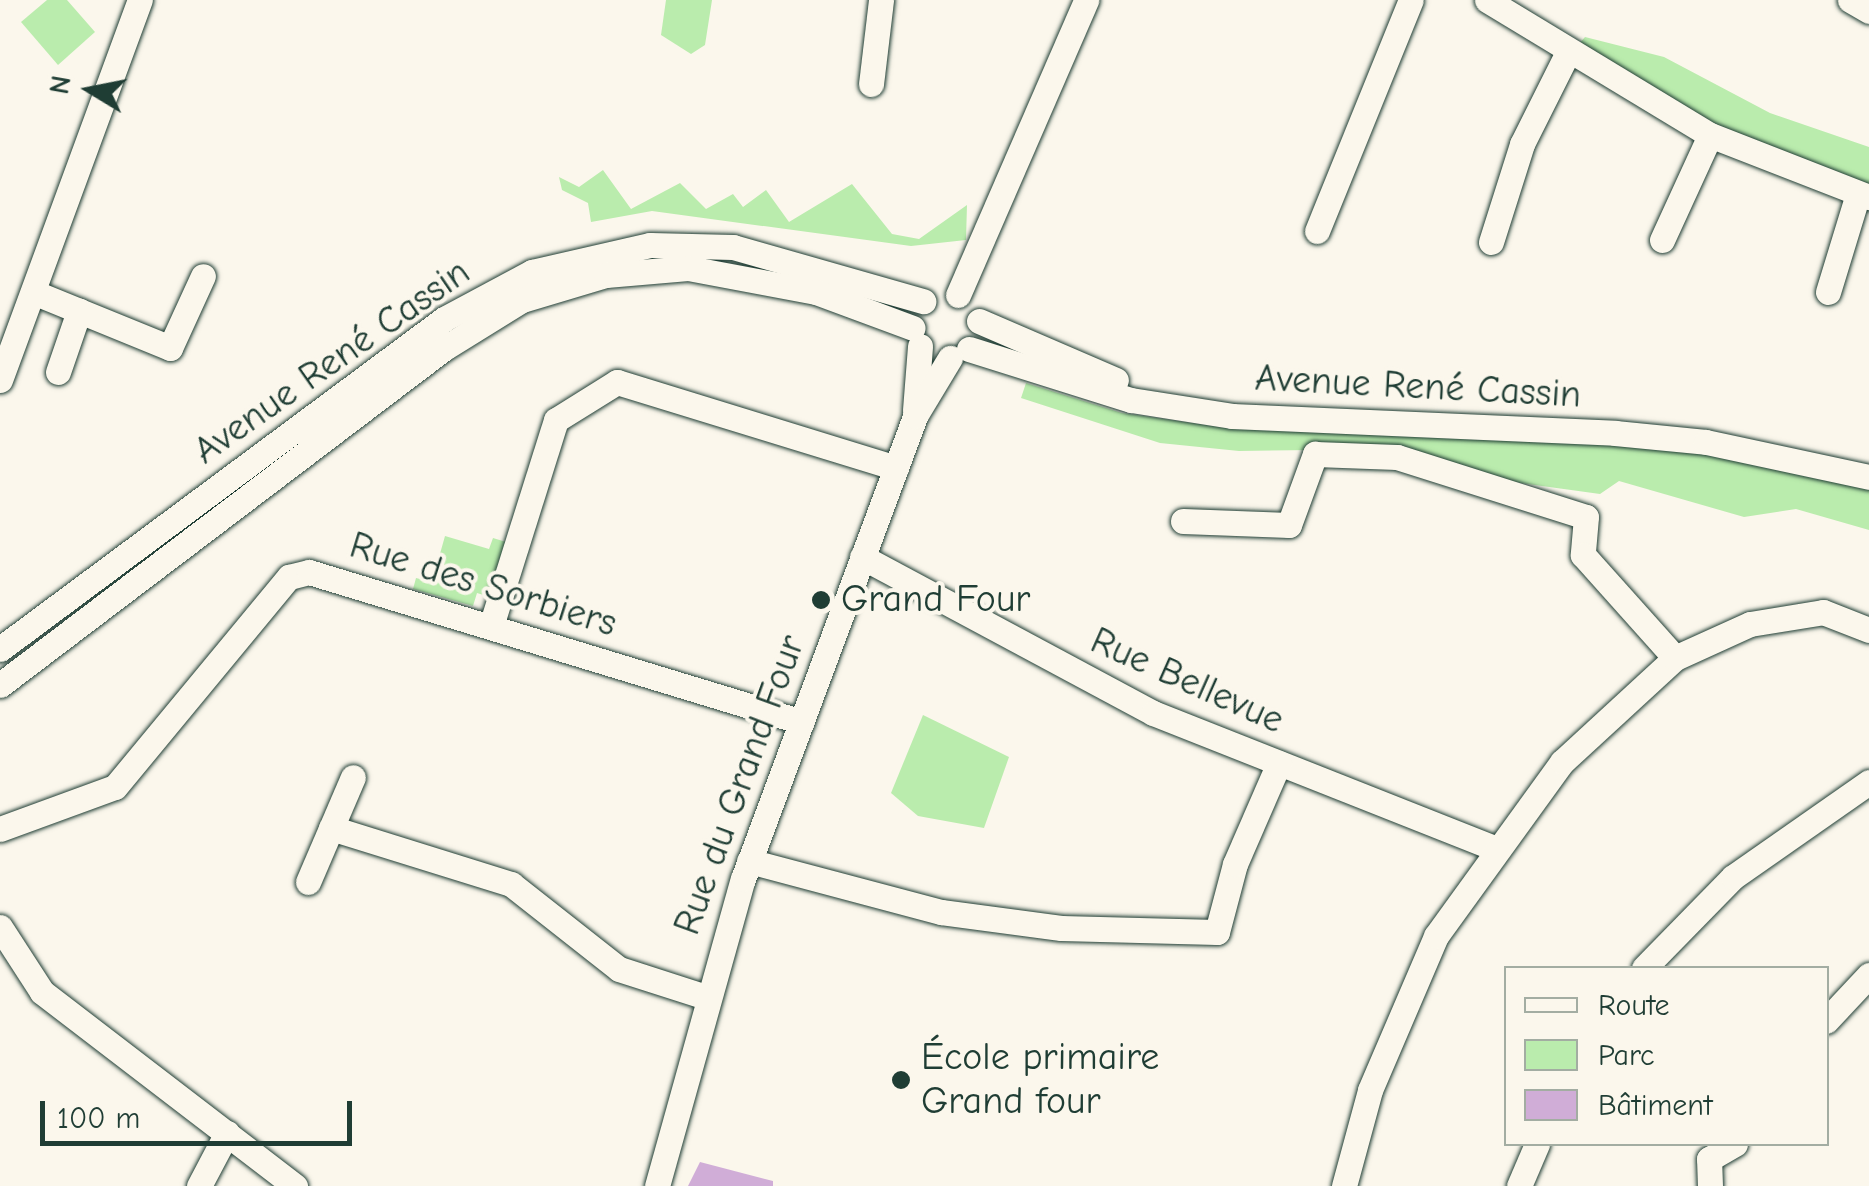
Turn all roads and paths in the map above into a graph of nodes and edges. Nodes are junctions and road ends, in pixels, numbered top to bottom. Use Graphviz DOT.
graph roads {
  1 [pos="140,0"];
  2 [pos="881,0"];
  3 [pos="1086,0"];
  4 [pos="1411,0"];
  5 [pos="1487,0"];
  6 [pos="1850,0"];
  7 [pos="1869,11"];
  8 [pos="1567,54"];
  9 [pos="870,84"];
  10 [pos="1710,135"];
  11 [pos="1863,195"];
  12 [pos="1317,231"];
  13 [pos="1662,240"];
  14 [pos="1490,242"];
  15 [pos="203,276"];
  16 [pos="32,292"];
  17 [pos="1828,292"];
  18 [pos="958,294"];
  19 [pos="923,301"];
  20 [pos="79,311"];
  21 [pos="979,321"];
  22 [pos="917,337"];
  23 [pos="959,354"];
  24 [pos="58,372"];
  25 [pos="0,380"];
  26 [pos="915,416"];
  27 [pos="1869,462"];
  28 [pos="896,468"];
  29 [pos="1869,477"];
  30 [pos="1183,521"];
  31 [pos="1290,526"];
  32 [pos="1278,552"];
  33 [pos="862,557"];
  34 [pos="491,626"];
  35 [pos="1869,630"];
  36 [pos="0,649"];
  37 [pos="1675,658"];
  38 [pos="0,685"];
  39 [pos="802,722"];
  40 [pos="1279,763"];
  41 [pos="352,777"];
  42 [pos="1869,782"];
  43 [pos="331,828"];
  44 [pos="0,829"];
  45 [pos="1494,848"];
  46 [pos="749,861"];
  47 [pos="308,882"];
  48 [pos="0,927"];
  49 [pos="1646,966"];
  50 [pos="1869,975"];
  51 [pos="706,997"];
  52 [pos="1829,1018"];
  53 [pos="227,1133"];
  54 [pos="1536,1146"];
  55 [pos="1732,1146"];
  56 [pos="198,1186"];
  57 [pos="296,1186"];
  58 [pos="657,1186"];
  59 [pos="1344,1186"];
  60 [pos="1519,1186"];
  61 [pos="1710,1186"];
  1 -- 16 [label="street"];
  2 -- 9 [label="street"];
  3 -- 18 [label="street"];
  4 -- 12 [label="street"];
  5 -- 8 [label="street"];
  6 -- 7 [label="street"];
  8 -- 10 [label="street"];
  8 -- 14 [label="street"];
  10 -- 11 [label="street"];
  10 -- 13 [label="street"];
  11 -- 17 [label="street"];
  15 -- 20 [label="street"];
  16 -- 20 [label="street"];
  16 -- 25 [label="street"];
  18 -- 19 [label="street"];
  18 -- 21 [label="street"];
  19 -- 22 [label="street, Rue du Grand Four"];
  19 -- 36 [label="street, Avenue René Cassin"];
  20 -- 24 [label="street"];
  21 -- 23 [label="street, Rue du Grand Four"];
  21 -- 27 [label="street, Avenue René Cassin"];
  22 -- 23 [label="street, Avenue René Cassin"];
  22 -- 26 [label="street, Rue du Grand Four"];
  22 -- 38 [label="street, Avenue René Cassin"];
  23 -- 26 [label="street, Rue du Grand Four"];
  23 -- 29 [label="street, Avenue René Cassin"];
  26 -- 28 [label="street, Rue du Grand Four"];
  28 -- 33 [label="street, Rue du Grand Four"];
  28 -- 34 [label="street"];
  30 -- 31 [label="street"];
  31 -- 32 [label="street"];
  31 -- 37 [label="street"];
  33 -- 39 [label="street, Rue du Grand Four"];
  33 -- 40 [label="street, Rue Bellevue"];
  34 -- 39 [label="street, Rue des Sorbiers"];
  34 -- 44 [label="street, Rue des Sorbiers"];
  35 -- 37 [label="street"];
  37 -- 45 [label="street"];
  39 -- 46 [label="street, Rue du Grand Four"];
  40 -- 45 [label="street, Rue Bellevue"];
  40 -- 46 [label="street"];
  41 -- 43 [label="street"];
  42 -- 49 [label="street"];
  43 -- 47 [label="street"];
  43 -- 51 [label="street"];
  45 -- 59 [label="street"];
  46 -- 51 [label="street, Rue du Grand Four"];
  48 -- 53 [label="street"];
  50 -- 52 [label="street"];
  51 -- 58 [label="street, Rue du Grand Four"];
  53 -- 56 [label="street"];
  53 -- 57 [label="street"];
  54 -- 60 [label="street"];
  55 -- 61 [label="street"];
}
